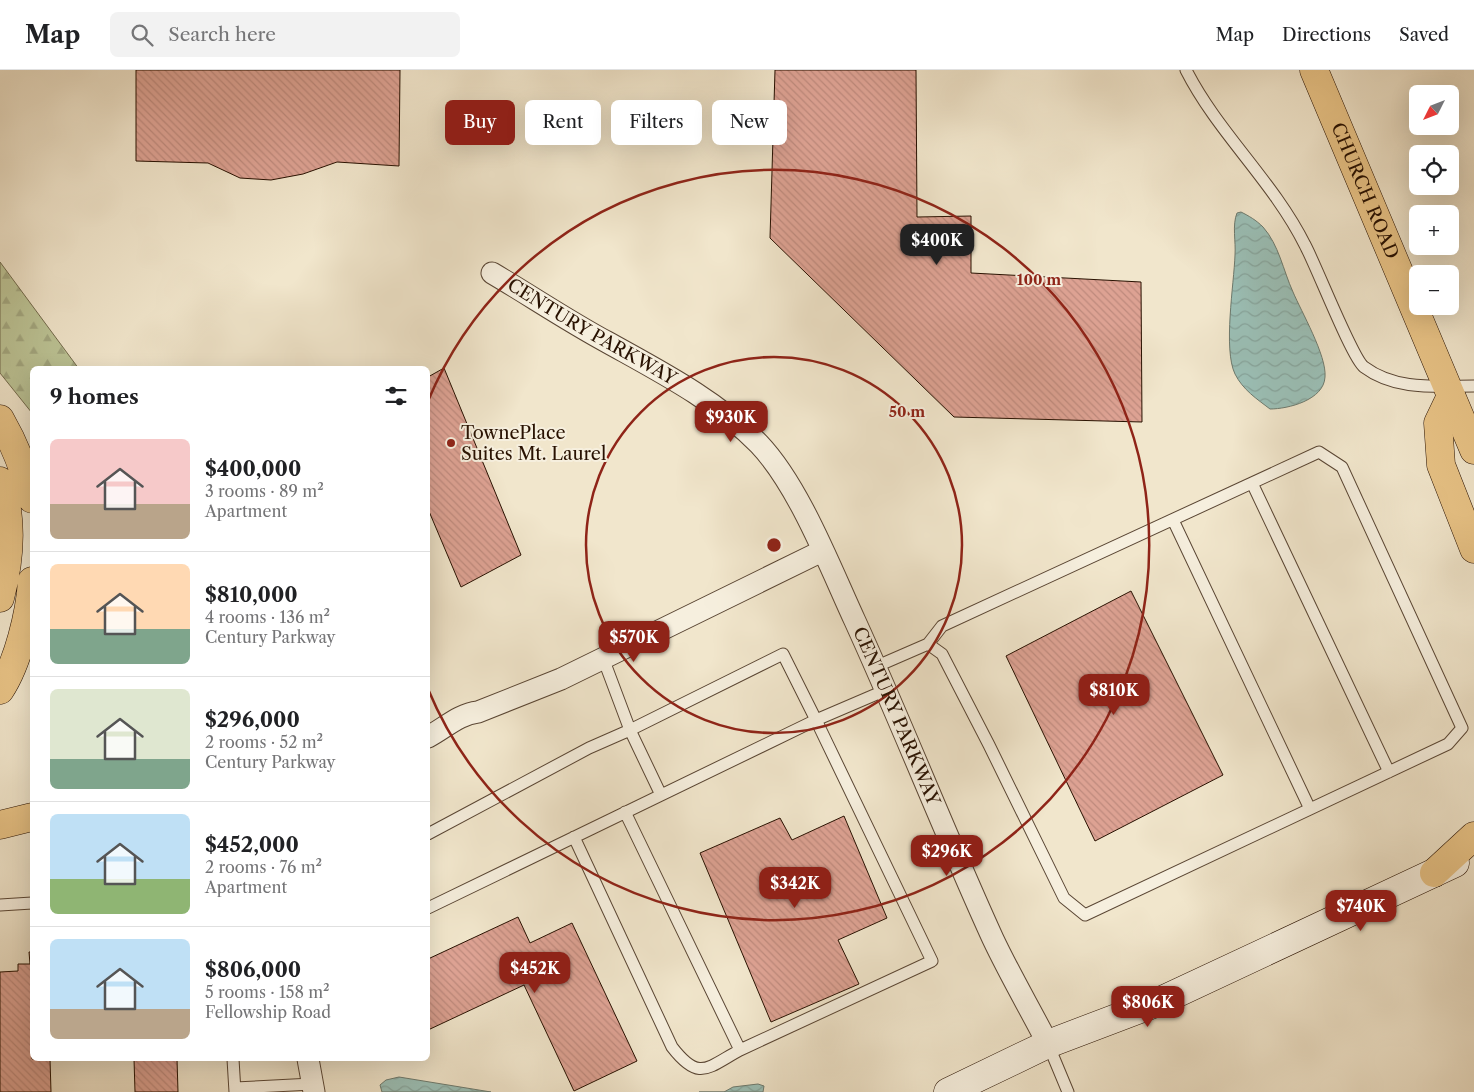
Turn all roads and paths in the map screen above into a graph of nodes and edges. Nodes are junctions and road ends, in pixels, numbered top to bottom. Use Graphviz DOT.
graph roads {
  1 [pos="1186,70"];
  2 [pos="1314,70"];
  3 [pos="492,274"];
  4 [pos="1458,389"];
  5 [pos="0,420"];
  6 [pos="1474,450"];
  7 [pos="0,481"];
  8 [pos="1252,483"];
  9 [pos="30,490"];
  10 [pos="1173,520"];
  11 [pos="1474,548"];
  12 [pos="822,551"];
  13 [pos="0,598"];
  14 [pos="30,599"];
  15 [pos="928,644"];
  16 [pos="603,658"];
  17 [pos="876,667"];
  18 [pos="0,690"];
  19 [pos="886,690"];
  20 [pos="816,720"];
  21 [pos="630,730"];
  22 [pos="430,736"];
  23 [pos="1389,772"];
  24 [pos="661,795"];
  25 [pos="1310,809"];
  26 [pos="625,812"];
  27 [pos="30,818"];
  28 [pos="0,825"];
  29 [pos="430,833"];
  30 [pos="1474,836"];
  31 [pos="574,837"];
  32 [pos="1474,854"];
  33 [pos="1434,873"];
  34 [pos="30,903"];
  35 [pos="0,905"];
  36 [pos="430,907"];
  37 [pos="1048,1044"];
  38 [pos="740,1050"];
  39 [pos="233,1061"];
  40 [pos="308,1061"];
  41 [pos="313,1088"];
  42 [pos="235,1090"];
  43 [pos="948,1092"];
  44 [pos="1068,1092"];
  1 -- 4 [label="lane"];
  2 -- 4 [label="main road, CHURCH ROAD"];
  3 -- 12 [label="street, CENTURY PARKWAY"];
  4 -- 6 [label="main road, CHURCH ROAD"];
  4 -- 11 [label="main road"];
  5 -- 9 [label="main road"];
  7 -- 13 [label="main road"];
  8 -- 10 [label="lane"];
  8 -- 23 [label="lane"];
  8 -- 23 [label="lane"];
  10 -- 15 [label="lane"];
  10 -- 25 [label="lane"];
  12 -- 16 [label="street"];
  12 -- 17 [label="street, CENTURY PARKWAY"];
  14 -- 18 [label="main road"];
  15 -- 17 [label="lane"];
  15 -- 25 [label="lane"];
  16 -- 21 [label="lane"];
  16 -- 22 [label="street"];
  17 -- 19 [label="street, CENTURY PARKWAY"];
  19 -- 20 [label="lane"];
  19 -- 37 [label="street, CENTURY PARKWAY"];
  20 -- 21 [label="lane"];
  20 -- 24 [label="lane"];
  20 -- 38 [label="lane"];
  21 -- 24 [label="lane"];
  21 -- 29 [label="lane"];
  23 -- 25 [label="lane"];
  24 -- 26 [label="lane"];
  26 -- 31 [label="lane"];
  26 -- 38 [label="lane"];
  27 -- 28 [label="main road"];
  30 -- 33 [label="main road"];
  31 -- 36 [label="lane"];
  31 -- 38 [label="lane"];
  32 -- 33 [label="street"];
  33 -- 37 [label="street"];
  34 -- 35 [label="lane"];
  37 -- 43 [label="street"];
  37 -- 44 [label="lane"];
  39 -- 42 [label="lane"];
  40 -- 41 [label="street"];
  41 -- 42 [label="lane"];
}
